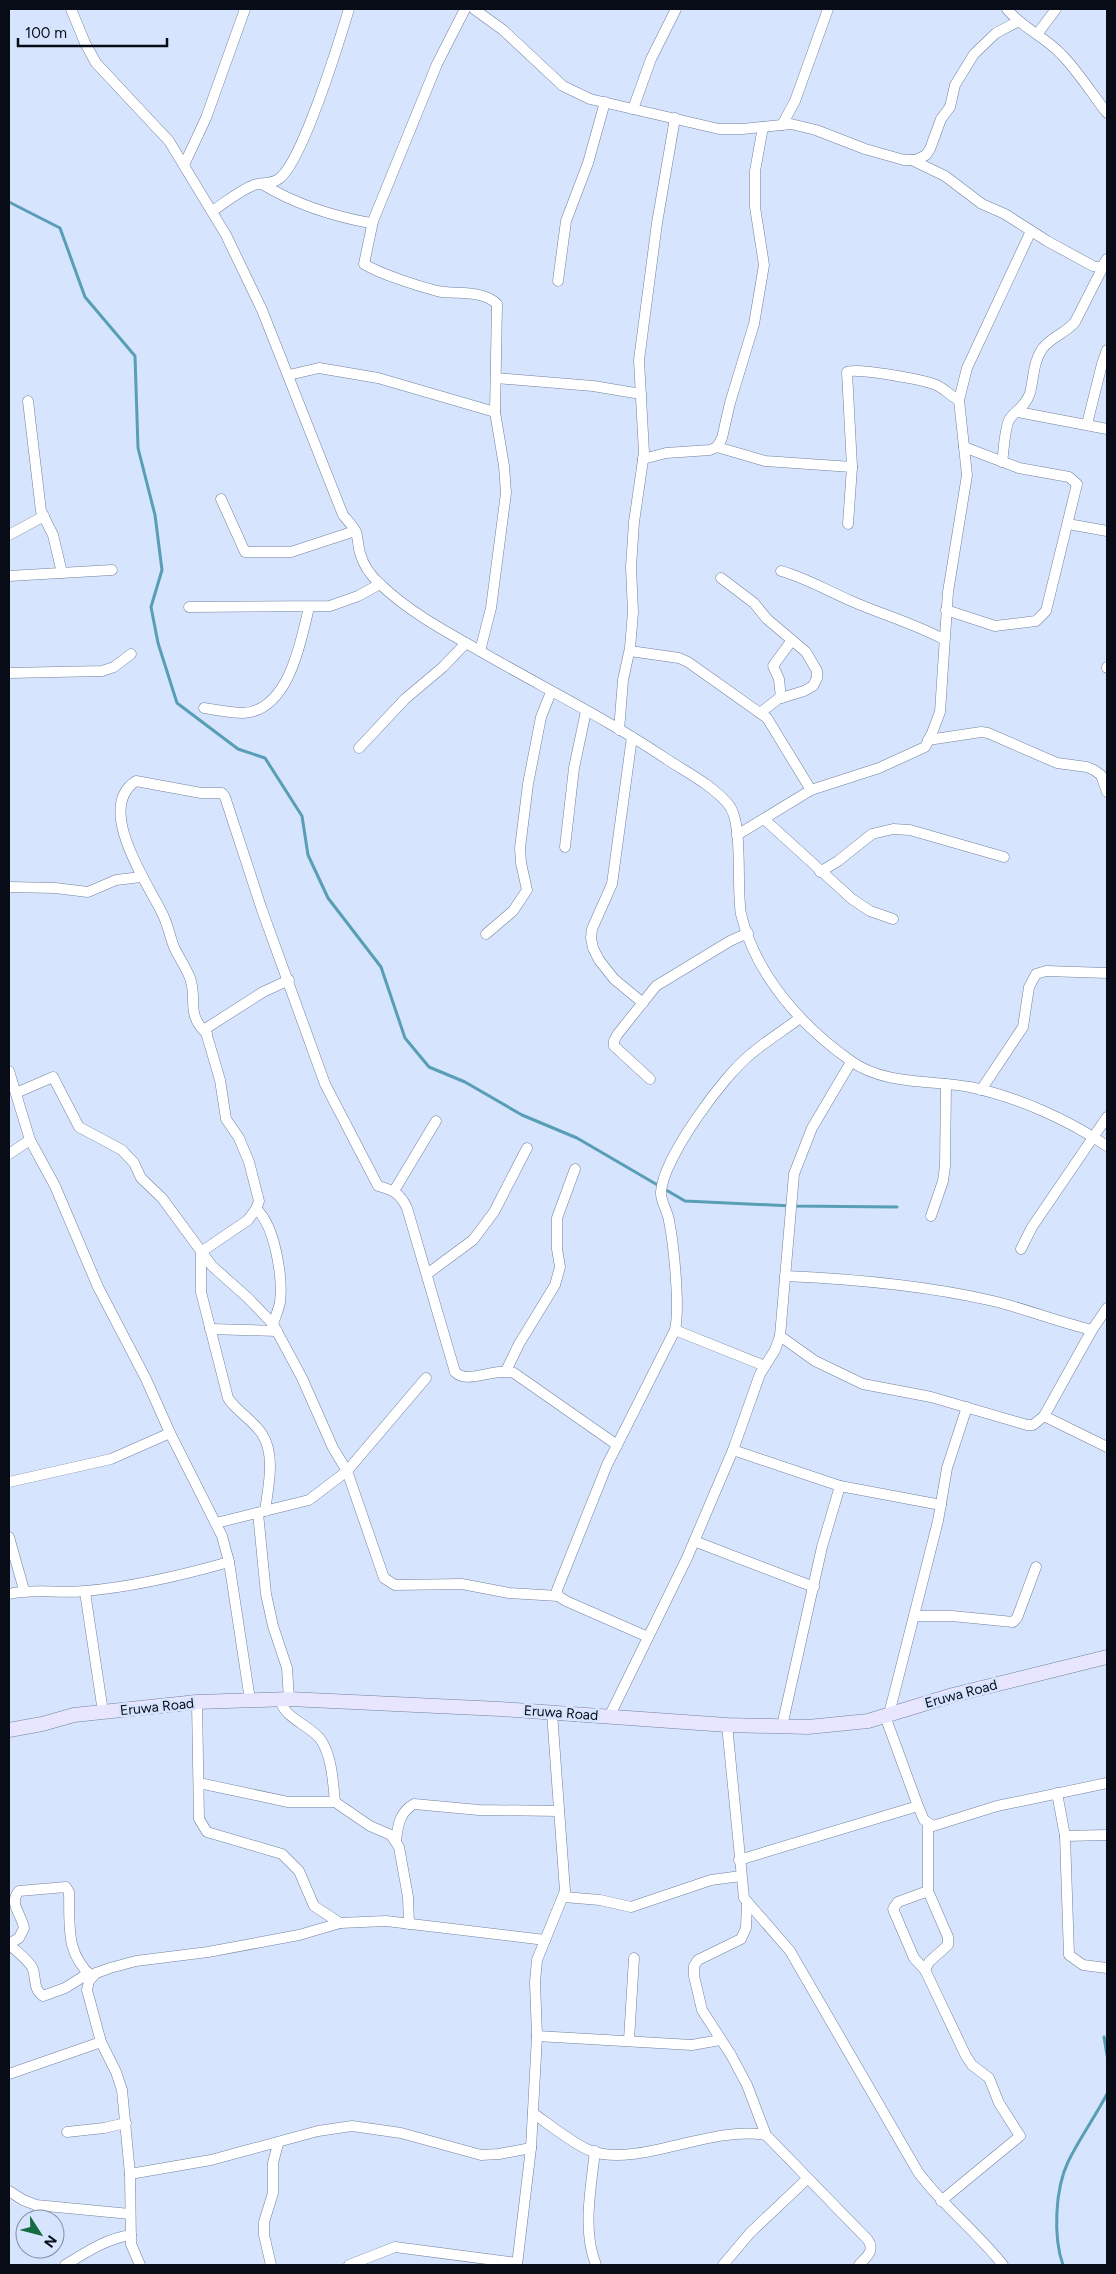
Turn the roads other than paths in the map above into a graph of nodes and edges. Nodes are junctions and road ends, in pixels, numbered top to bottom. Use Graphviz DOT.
graph roads {
  1 [pos="71,9"];
  2 [pos="245,9"];
  3 [pos="349,9"];
  4 [pos="465,9"];
  5 [pos="474,9"];
  6 [pos="676,9"];
  7 [pos="828,9"];
  8 [pos="1007,9"];
  9 [pos="1056,9"];
  10 [pos="1017,22"];
  11 [pos="1038,33"];
  12 [pos="605,102"];
  13 [pos="633,109"];
  14 [pos="1107,113"];
  15 [pos="675,118"];
  16 [pos="782,125"];
  17 [pos="763,127"];
  18 [pos="912,160"];
  19 [pos="184,165"];
  20 [pos="262,184"];
  21 [pos="212,211"];
  22 [pos="373,221"];
  23 [pos="1031,231"];
  24 [pos="1105,263"];
  25 [pos="558,282"];
  26 [pos="1107,350"];
  27 [pos="288,375"];
  28 [pos="496,378"];
  29 [pos="641,394"];
  30 [pos="959,400"];
  31 [pos="28,401"];
  32 [pos="495,412"];
  33 [pos="1018,412"];
  34 [pos="1088,424"];
  35 [pos="1107,428"];
  36 [pos="717,447"];
  37 [pos="964,447"];
  38 [pos="986,457"];
  39 [pos="643,459"];
  40 [pos="1002,462"];
  41 [pos="852,467"];
  42 [pos="967,469"];
  43 [pos="221,499"];
  44 [pos="44,516"];
  45 [pos="848,524"];
  46 [pos="1068,524"];
  47 [pos="355,531"];
  48 [pos="1107,531"];
  49 [pos="9,535"];
  50 [pos="112,570"];
  51 [pos="781,571"];
  52 [pos="62,573"];
  53 [pos="9,576"];
  54 [pos="721,578"];
  55 [pos="380,584"];
  56 [pos="188,607"];
  57 [pos="309,607"];
  58 [pos="946,610"];
  59 [pos="943,639"];
  60 [pos="792,640"];
  61 [pos="466,643"];
  62 [pos="480,651"];
  63 [pos="630,651"];
  64 [pos="131,654"];
  65 [pos="9,673"];
  66 [pos="551,692"];
  67 [pos="781,698"];
  68 [pos="204,708"];
  69 [pos="586,712"];
  70 [pos="760,713"];
  71 [pos="619,730"];
  72 [pos="632,737"];
  73 [pos="928,740"];
  74 [pos="360,748"];
  75 [pos="811,790"];
  76 [pos="1107,792"];
  77 [pos="764,819"];
  78 [pos="737,835"];
  79 [pos="565,847"];
  80 [pos="1004,857"];
  81 [pos="820,872"];
  82 [pos="140,877"];
  83 [pos="9,887"];
  84 [pos="893,919"];
  85 [pos="748,933"];
  86 [pos="486,934"];
  87 [pos="1107,973"];
  88 [pos="289,980"];
  89 [pos="643,1003"];
  90 [pos="800,1018"];
  91 [pos="207,1034"];
  92 [pos="852,1062"];
  93 [pos="9,1070"];
  94 [pos="650,1079"];
  95 [pos="946,1084"];
  96 [pos="981,1090"];
  97 [pos="16,1093"];
  98 [pos="1107,1117"];
  99 [pos="436,1121"];
  100 [pos="1094,1137"];
  101 [pos="30,1140"];
  102 [pos="1107,1146"];
  103 [pos="526,1148"];
  104 [pos="9,1154"];
  105 [pos="575,1169"];
  106 [pos="394,1191"];
  107 [pos="256,1209"];
  108 [pos="931,1216"];
  109 [pos="1021,1249"];
  110 [pos="201,1252"];
  111 [pos="427,1274"];
  112 [pos="785,1276"];
  113 [pos="1107,1308"];
  114 [pos="275,1328"];
  115 [pos="210,1329"];
  116 [pos="675,1330"];
  117 [pos="1092,1330"];
  118 [pos="780,1336"];
  119 [pos="765,1366"];
  120 [pos="506,1371"];
  121 [pos="426,1378"];
  122 [pos="967,1407"];
  123 [pos="1044,1416"];
  124 [pos="170,1433"];
  125 [pos="617,1445"];
  126 [pos="1107,1447"];
  127 [pos="733,1450"];
  128 [pos="347,1471"];
  129 [pos="9,1482"];
  130 [pos="840,1486"];
  131 [pos="941,1505"];
  132 [pos="261,1512"];
  133 [pos="216,1523"];
  134 [pos="9,1537"];
  135 [pos="694,1541"];
  136 [pos="229,1562"];
  137 [pos="1036,1567"];
  138 [pos="814,1587"];
  139 [pos="24,1590"];
  140 [pos="85,1592"];
  141 [pos="9,1594"];
  142 [pos="558,1596"];
  143 [pos="914,1616"];
  144 [pos="648,1637"];
  145 [pos="1107,1657"];
  146 [pos="285,1699"];
  147 [pos="250,1700"];
  148 [pos="197,1702"];
  149 [pos="103,1712"];
  150 [pos="552,1713"];
  151 [pos="887,1715"];
  152 [pos="609,1717"];
  153 [pos="727,1725"];
  154 [pos="782,1726"];
  155 [pos="9,1730"];
  156 [pos="199,1783"];
  157 [pos="1107,1783"];
  158 [pos="1057,1793"];
  159 [pos="335,1802"];
  160 [pos="918,1806"];
  161 [pos="559,1810"];
  162 [pos="928,1824"];
  163 [pos="1107,1835"];
  164 [pos="1065,1836"];
  165 [pos="396,1840"];
  166 [pos="739,1860"];
  167 [pos="741,1876"];
  168 [pos="928,1891"];
  169 [pos="564,1897"];
  170 [pos="747,1902"];
  171 [pos="340,1923"];
  172 [pos="409,1924"];
  173 [pos="545,1940"];
  174 [pos="9,1944"];
  175 [pos="634,1958"];
  176 [pos="1107,1968"];
  177 [pos="924,1970"];
  178 [pos="91,1975"];
  179 [pos="537,2036"];
  180 [pos="629,2040"];
  181 [pos="720,2040"];
  182 [pos="101,2042"];
  183 [pos="9,2074"];
  184 [pos="533,2113"];
  185 [pos="126,2123"];
  186 [pos="67,2132"];
  187 [pos="766,2135"];
  188 [pos="278,2144"];
  189 [pos="531,2148"];
  190 [pos="595,2151"];
  191 [pos="130,2174"];
  192 [pos="807,2179"];
  193 [pos="9,2191"];
  194 [pos="941,2201"];
  195 [pos="130,2214"];
  196 [pos="131,2235"];
  197 [pos="517,2264"];
  198 [pos="65,2265"];
  199 [pos="140,2265"];
  200 [pos="271,2265"];
  201 [pos="350,2265"];
  202 [pos="596,2265"];
  203 [pos="723,2265"];
  204 [pos="859,2265"];
  205 [pos="1003,2265"];
  1 -- 19 [label="street"];
  2 -- 19 [label="street"];
  3 -- 20 [label="street"];
  4 -- 22 [label="street"];
  5 -- 12 [label="street"];
  6 -- 13 [label="street"];
  7 -- 16 [label="street"];
  8 -- 10 [label="street"];
  9 -- 11 [label="street"];
  10 -- 11 [label="street"];
  10 -- 18 [label="street"];
  11 -- 14 [label="street"];
  12 -- 13 [label="street"];
  12 -- 25 [label="street"];
  13 -- 15 [label="street"];
  15 -- 17 [label="street"];
  15 -- 29 [label="street"];
  16 -- 17 [label="street"];
  16 -- 18 [label="street"];
  17 -- 36 [label="street"];
  18 -- 23 [label="street"];
  19 -- 21 [label="street"];
  20 -- 21 [label="street"];
  20 -- 22 [label="street"];
  21 -- 27 [label="street"];
  22 -- 28 [label="street"];
  23 -- 24 [label="street"];
  23 -- 30 [label="street"];
  24 -- 33 [label="street"];
  26 -- 34 [label="street"];
  27 -- 32 [label="street"];
  27 -- 47 [label="street"];
  28 -- 29 [label="street"];
  28 -- 32 [label="street"];
  29 -- 39 [label="street"];
  30 -- 37 [label="street"];
  30 -- 41 [label="street"];
  31 -- 44 [label="street"];
  32 -- 62 [label="street"];
  33 -- 34 [label="street"];
  33 -- 40 [label="street"];
  34 -- 35 [label="street"];
  36 -- 39 [label="street"];
  36 -- 41 [label="street"];
  37 -- 38 [label="street"];
  37 -- 42 [label="street"];
  38 -- 40 [label="street"];
  38 -- 42 [label="street"];
  39 -- 63 [label="street"];
  40 -- 46 [label="street"];
  41 -- 45 [label="street"];
  42 -- 58 [label="street"];
  43 -- 47 [label="street"];
  44 -- 49 [label="street"];
  44 -- 52 [label="street"];
  46 -- 48 [label="street"];
  46 -- 58 [label="street"];
  47 -- 55 [label="street"];
  50 -- 52 [label="street"];
  51 -- 59 [label="street"];
  52 -- 53 [label="street"];
  54 -- 60 [label="street"];
  55 -- 57 [label="street"];
  55 -- 61 [label="street"];
  56 -- 57 [label="street"];
  57 -- 68 [label="street"];
  58 -- 59 [label="street"];
  59 -- 73 [label="street"];
  60 -- 67 [label="street"];
  60 -- 67 [label="street"];
  61 -- 62 [label="street"];
  61 -- 74 [label="street"];
  62 -- 66 [label="street"];
  63 -- 70 [label="street"];
  63 -- 71 [label="street"];
  64 -- 65 [label="street"];
  66 -- 69 [label="street"];
  66 -- 86 [label="street"];
  67 -- 70 [label="street"];
  69 -- 71 [label="street"];
  69 -- 79 [label="street"];
  70 -- 75 [label="street"];
  71 -- 72 [label="street"];
  72 -- 78 [label="street"];
  72 -- 89 [label="street"];
  73 -- 75 [label="street"];
  73 -- 76 [label="street"];
  75 -- 77 [label="street"];
  77 -- 78 [label="street"];
  77 -- 81 [label="street"];
  78 -- 85 [label="street"];
  80 -- 81 [label="street"];
  81 -- 84 [label="street"];
  82 -- 83 [label="street"];
  82 -- 88 [label="street"];
  82 -- 91 [label="street"];
  85 -- 89 [label="street"];
  85 -- 90 [label="street"];
  87 -- 96 [label="street"];
  88 -- 91 [label="street"];
  88 -- 106 [label="street"];
  89 -- 94 [label="street"];
  90 -- 92 [label="street"];
  90 -- 116 [label="street"];
  91 -- 107 [label="street"];
  92 -- 95 [label="street"];
  92 -- 112 [label="street"];
  93 -- 97 [label="street"];
  95 -- 96 [label="street"];
  95 -- 108 [label="street"];
  96 -- 100 [label="street"];
  97 -- 101 [label="street"];
  97 -- 110 [label="street"];
  98 -- 100 [label="street"];
  99 -- 106 [label="street"];
  100 -- 102 [label="street"];
  100 -- 109 [label="street"];
  101 -- 104 [label="street"];
  101 -- 124 [label="street"];
  103 -- 111 [label="street"];
  105 -- 120 [label="street"];
  106 -- 111 [label="street"];
  107 -- 110 [label="street"];
  107 -- 114 [label="street"];
  110 -- 114 [label="street"];
  110 -- 115 [label="street"];
  111 -- 120 [label="street"];
  112 -- 117 [label="street"];
  112 -- 118 [label="street"];
  113 -- 117 [label="street"];
  114 -- 115 [label="street"];
  114 -- 128 [label="street"];
  115 -- 132 [label="street"];
  116 -- 119 [label="street"];
  116 -- 125 [label="street"];
  117 -- 123 [label="street"];
  118 -- 119 [label="street"];
  118 -- 122 [label="street"];
  119 -- 127 [label="street"];
  120 -- 125 [label="street"];
  121 -- 128 [label="street"];
  122 -- 123 [label="street"];
  122 -- 131 [label="street"];
  123 -- 126 [label="street"];
  124 -- 129 [label="street"];
  124 -- 133 [label="street"];
  125 -- 142 [label="street"];
  127 -- 130 [label="street"];
  127 -- 135 [label="street"];
  128 -- 132 [label="street"];
  128 -- 142 [label="street"];
  130 -- 131 [label="street"];
  130 -- 138 [label="street"];
  131 -- 143 [label="street"];
  132 -- 133 [label="street"];
  132 -- 146 [label="street"];
  133 -- 136 [label="street"];
  134 -- 139 [label="street"];
  135 -- 138 [label="street"];
  135 -- 144 [label="street"];
  136 -- 140 [label="street"];
  136 -- 147 [label="street"];
  137 -- 143 [label="street"];
  138 -- 154 [label="street"];
  139 -- 140 [label="street"];
  139 -- 141 [label="street"];
  140 -- 149 [label="street"];
  142 -- 144 [label="street"];
  143 -- 151 [label="street"];
  144 -- 152 [label="street"];
  145 -- 151 [label="main road, Eruwa Road"];
  146 -- 147 [label="main road, Eruwa Road"];
  146 -- 150 [label="main road, Eruwa Road"];
  146 -- 159 [label="street"];
  147 -- 148 [label="main road, Eruwa Road"];
  148 -- 149 [label="main road, Eruwa Road"];
  148 -- 156 [label="street"];
  149 -- 155 [label="main road, Eruwa Road"];
  150 -- 152 [label="main road, Eruwa Road"];
  150 -- 161 [label="street"];
  151 -- 154 [label="main road, Eruwa Road"];
  151 -- 160 [label="street"];
  152 -- 153 [label="main road, Eruwa Road"];
  153 -- 154 [label="main road, Eruwa Road"];
  153 -- 166 [label="street"];
  156 -- 159 [label="street"];
  156 -- 171 [label="street"];
  157 -- 158 [label="street"];
  158 -- 162 [label="street"];
  158 -- 164 [label="street"];
  159 -- 165 [label="street"];
  160 -- 162 [label="street"];
  160 -- 166 [label="street"];
  161 -- 165 [label="street"];
  161 -- 169 [label="street"];
  162 -- 168 [label="street"];
  163 -- 164 [label="street"];
  164 -- 176 [label="street"];
  165 -- 172 [label="street"];
  166 -- 167 [label="street"];
  167 -- 169 [label="street"];
  167 -- 170 [label="street"];
  168 -- 177 [label="street"];
  168 -- 177 [label="street"];
  169 -- 173 [label="street"];
  170 -- 181 [label="street"];
  170 -- 194 [label="street"];
  171 -- 172 [label="street"];
  171 -- 178 [label="street"];
  172 -- 173 [label="street"];
  173 -- 179 [label="street"];
  174 -- 178 [label="street"];
  174 -- 178 [label="street"];
  175 -- 180 [label="street"];
  177 -- 194 [label="street"];
  178 -- 182 [label="street"];
  179 -- 180 [label="street"];
  179 -- 184 [label="street"];
  180 -- 181 [label="street"];
  181 -- 187 [label="street"];
  182 -- 183 [label="street"];
  182 -- 185 [label="street"];
  184 -- 189 [label="street"];
  184 -- 190 [label="street"];
  185 -- 186 [label="street"];
  185 -- 191 [label="street"];
  187 -- 190 [label="street"];
  187 -- 192 [label="street"];
  188 -- 189 [label="street"];
  188 -- 191 [label="street"];
  188 -- 200 [label="street"];
  189 -- 197 [label="street"];
  190 -- 202 [label="street"];
  191 -- 195 [label="street"];
  192 -- 203 [label="street"];
  192 -- 204 [label="street"];
  193 -- 195 [label="street"];
  194 -- 205 [label="street"];
  195 -- 196 [label="street"];
  196 -- 198 [label="street"];
  196 -- 199 [label="street"];
  197 -- 201 [label="street"];
}
